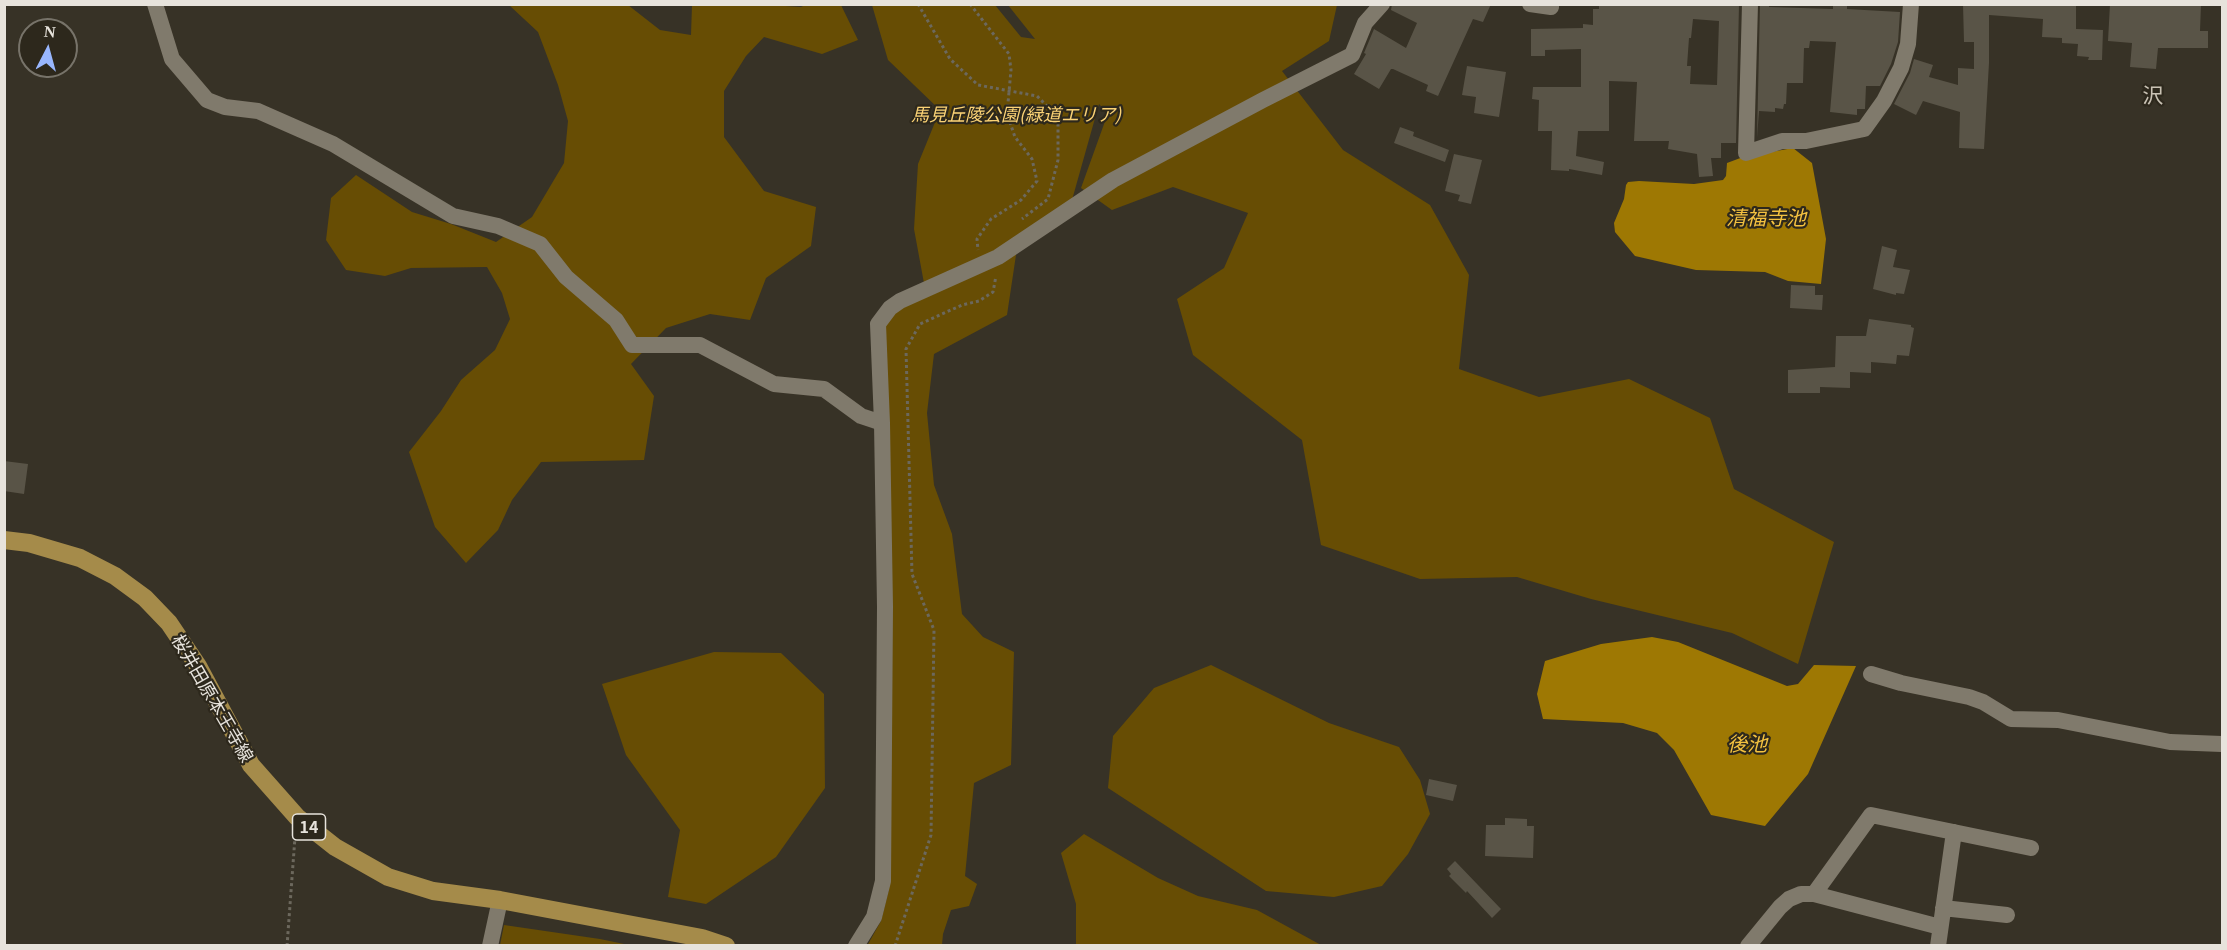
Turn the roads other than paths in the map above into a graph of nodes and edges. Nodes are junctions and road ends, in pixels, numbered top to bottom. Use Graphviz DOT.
graph roads {
  1 [pos="155,4"];
  2 [pos="1382,4"];
  3 [pos="1530,4"];
  4 [pos="1551,4"];
  5 [pos="1750,4"];
  6 [pos="1911,4"];
  7 [pos="882,423"];
  8 [pos="4,540"];
  9 [pos="1870,674"];
  10 [pos="2223,744"];
  11 [pos="1954,832"];
  12 [pos="2031,848"];
  13 [pos="1814,894"];
  14 [pos="500,900"];
  15 [pos="1943,909"];
  16 [pos="2007,915"];
  17 [pos="1940,927"];
  18 [pos="490,945"];
  19 [pos="726,945"];
  20 [pos="856,945"];
  21 [pos="1748,945"];
  22 [pos="1938,945"];
  1 -- 7 [label="street"];
  2 -- 7 [label="street"];
  3 -- 4 [label="street"];
  5 -- 6 [label="street"];
  7 -- 20 [label="street"];
  8 -- 14 [label="main road, 桜井田原本王寺線 / 14"];
  9 -- 10 [label="street"];
  11 -- 12 [label="street"];
  11 -- 13 [label="street"];
  11 -- 15 [label="street"];
  13 -- 17 [label="street"];
  13 -- 21 [label="street"];
  14 -- 18 [label="street"];
  14 -- 19 [label="main road, 桜井田原本王寺線 / 14"];
  15 -- 16 [label="street"];
  15 -- 17 [label="street"];
  17 -- 22 [label="street"];
}
